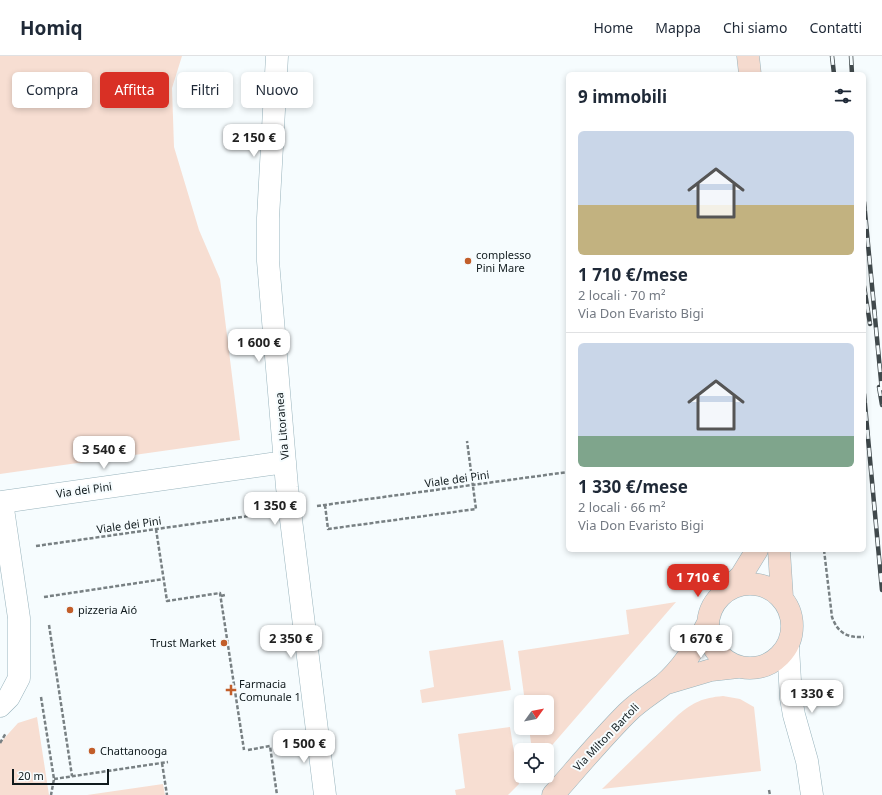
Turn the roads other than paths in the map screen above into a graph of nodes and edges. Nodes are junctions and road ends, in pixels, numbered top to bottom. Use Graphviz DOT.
graph roads {
  1 [pos="277,56"];
  2 [pos="748,56"];
  3 [pos="750,72"];
  4 [pos="285,462"];
  5 [pos="756,552"];
  6 [pos="779,552"];
  7 [pos="724,592"];
  8 [pos="782,597"];
  9 [pos="708,623"];
  10 [pos="788,647"];
  11 [pos="738,667"];
  12 [pos="664,684"];
  13 [pos="0,706"];
  14 [pos="325,795"];
  15 [pos="553,795"];
  16 [pos="812,795"];
  1 -- 4 [label="street, Via Litoranea"];
  2 -- 3 [label="street"];
  4 -- 13 [label="street, Via dei Pini"];
  4 -- 14 [label="street, Via Litoranea"];
  5 -- 7 [label="street"];
  6 -- 8 [label="street"];
  7 -- 8 [label="street"];
  7 -- 9 [label="street"];
  8 -- 10 [label="street"];
  9 -- 11 [label="street"];
  9 -- 12 [label="street, Via Milton Bartoli"];
  10 -- 11 [label="street"];
  10 -- 16 [label="street"];
  11 -- 12 [label="street, Via Milton Bartoli"];
  12 -- 15 [label="street, Via Milton Bartoli"];
}
